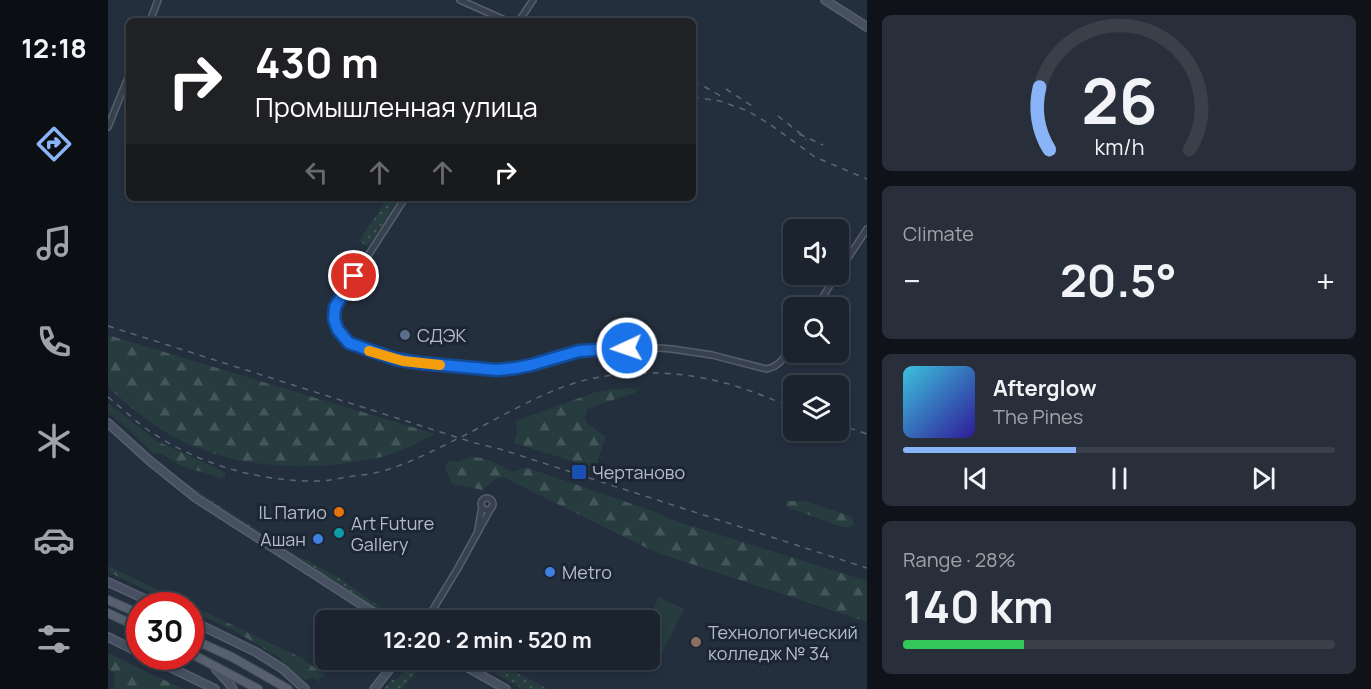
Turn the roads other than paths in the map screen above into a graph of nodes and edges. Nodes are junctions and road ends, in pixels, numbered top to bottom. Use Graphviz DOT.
graph roads {
  1 [pos="158,0"];
  2 [pos="460,0"];
  3 [pos="533,0"];
  4 [pos="825,0"];
  5 [pos="151,18"];
  6 [pos="500,18"];
  7 [pos="521,18"];
  8 [pos="867,27"];
  9 [pos="126,82"];
  10 [pos="108,127"];
  11 [pos="403,201"];
  12 [pos="867,229"];
  13 [pos="849,257"];
  14 [pos="783,358"];
  15 [pos="108,423"];
  16 [pos="482,507"];
  17 [pos="491,508"];
  18 [pos="477,534"];
  19 [pos="108,582"];
  20 [pos="130,592"];
  21 [pos="108,600"];
  22 [pos="126,608"];
  23 [pos="370,610"];
  24 [pos="432,610"];
  25 [pos="108,613"];
  26 [pos="126,621"];
  27 [pos="204,627"];
  28 [pos="108,638"];
  29 [pos="204,644"];
  30 [pos="126,646"];
  31 [pos="204,660"];
  32 [pos="209,662"];
  33 [pos="175,670"];
  34 [pos="389,670"];
  35 [pos="472,670"];
  36 [pos="215,689"];
  37 [pos="232,689"];
  38 [pos="258,689"];
  39 [pos="288,689"];
  40 [pos="305,689"];
  41 [pos="374,689"];
  42 [pos="506,689"];
  1 -- 5 [label="street"];
  2 -- 6 [label="street"];
  3 -- 7 [label="street"];
  4 -- 8 [label="main road"];
  9 -- 10 [label="street"];
  11 -- 14 [label="street"];
  12 -- 13 [label="street"];
  15 -- 23 [label="main road"];
  16 -- 17 [label="street"];
  16 -- 17 [label="street"];
  16 -- 18 [label="street"];
  17 -- 18 [label="street"];
  18 -- 24 [label="street"];
  19 -- 20 [label="main road"];
  21 -- 22 [label="main road"];
  25 -- 26 [label="main road"];
  27 -- 40 [label="main road"];
  28 -- 30 [label="main road"];
  29 -- 39 [label="main road"];
  31 -- 32 [label="main road"];
  32 -- 37 [label="main road"];
  32 -- 38 [label="main road"];
  33 -- 36 [label="main road"];
  34 -- 41 [label="main road"];
  35 -- 42 [label="main road"];
}
